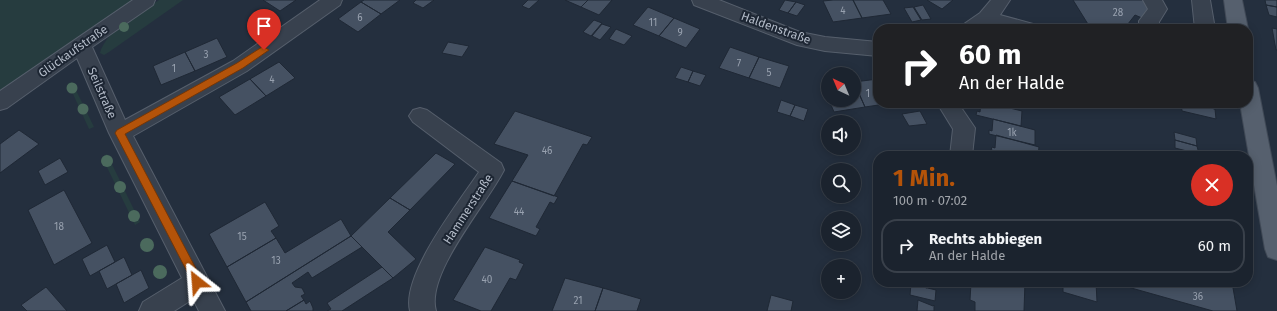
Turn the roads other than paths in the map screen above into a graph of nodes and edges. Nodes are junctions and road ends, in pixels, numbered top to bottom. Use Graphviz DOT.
graph roads {
  1 [pos="333,0"];
  2 [pos="700,0"];
  3 [pos="1001,0"];
  4 [pos="1152,0"];
  5 [pos="1201,0"];
  6 [pos="1233,0"];
  7 [pos="138,3"];
  8 [pos="987,18"];
  9 [pos="978,24"];
  10 [pos="1008,24"];
  11 [pos="1149,24"];
  12 [pos="1204,24"];
  13 [pos="1237,24"];
  14 [pos="81,44"];
  15 [pos="873,49"];
  16 [pos="0,102"];
  17 [pos="950,108"];
  18 [pos="1252,108"];
  19 [pos="420,116"];
  20 [pos="120,133"];
  21 [pos="962,151"];
  22 [pos="1277,249"];
  23 [pos="197,282"];
  24 [pos="152,311"];
  25 [pos="212,311"];
  26 [pos="423,311"];
  1 -- 20 [label="street"];
  2 -- 15 [label="street, Haldenstraße"];
  3 -- 8 [label="street"];
  4 -- 11 [label="street"];
  5 -- 12 [label="street"];
  6 -- 13 [label="main road"];
  7 -- 14 [label="street, Glückaufstraße"];
  8 -- 9 [label="street"];
  8 -- 10 [label="street"];
  14 -- 16 [label="street, Glückaufstraße"];
  14 -- 20 [label="street, Seilstraße"];
  17 -- 21 [label="street"];
  18 -- 22 [label="main road"];
  19 -- 26 [label="street, Hammerstraße"];
  20 -- 23 [label="street, Seilstraße"];
  23 -- 24 [label="street"];
  23 -- 25 [label="street, Seilstraße"];
}
